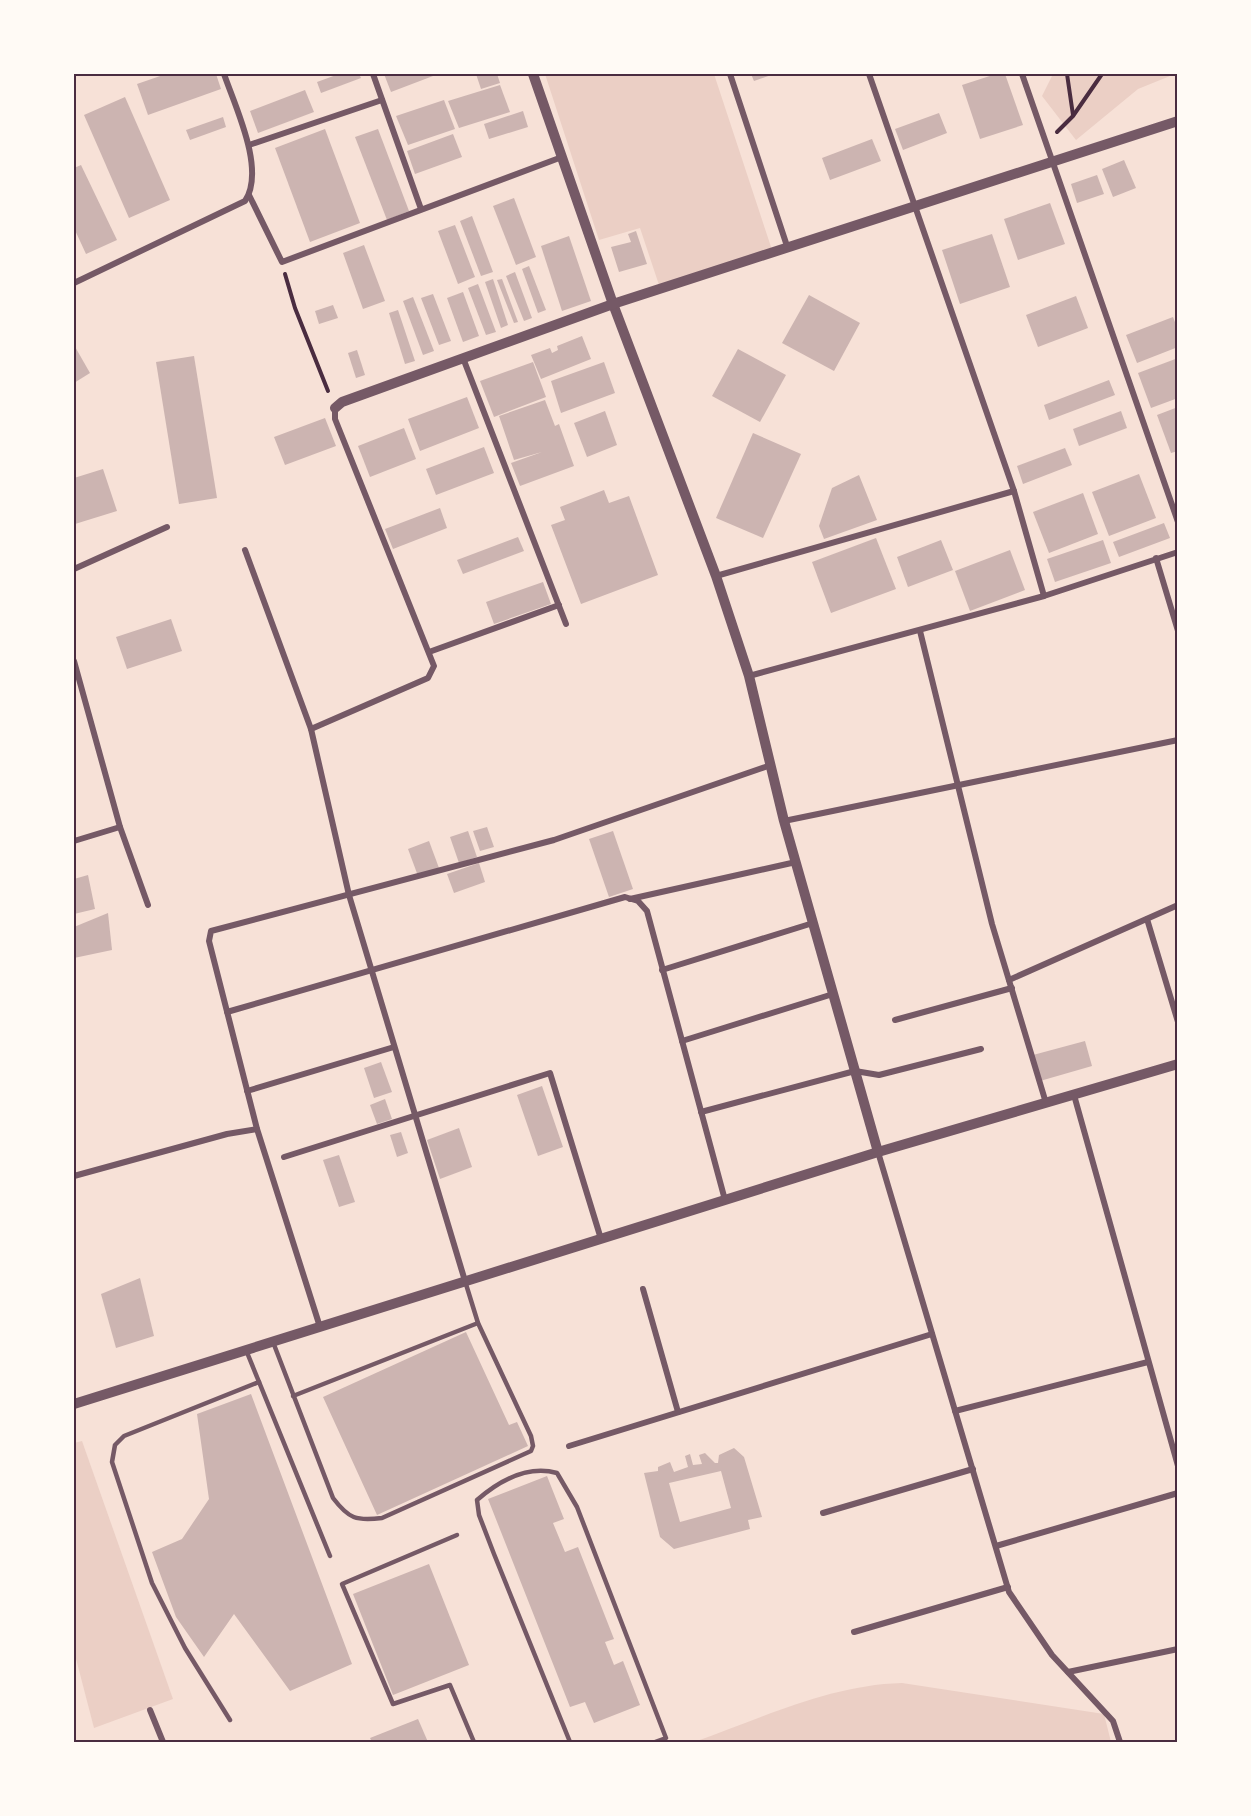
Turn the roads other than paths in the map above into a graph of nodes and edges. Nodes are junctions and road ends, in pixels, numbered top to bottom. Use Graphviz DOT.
graph roads {
  1 [pos="224,74"];
  2 [pos="373,74"];
  3 [pos="533,74"];
  4 [pos="730,74"];
  5 [pos="869,74"];
  6 [pos="1022,74"];
  7 [pos="382,100"];
  8 [pos="1178,121"];
  9 [pos="249,145"];
  10 [pos="562,157"];
  11 [pos="1052,162"];
  12 [pos="249,195"];
  13 [pos="914,208"];
  14 [pos="421,209"];
  15 [pos="788,249"];
  16 [pos="74,283"];
  17 [pos="613,304"];
  18 [pos="463,358"];
  19 [pos="335,408"];
  20 [pos="1014,491"];
  21 [pos="1178,522"];
  22 [pos="167,527"];
  23 [pos="245,550"];
  24 [pos="1178,552"];
  25 [pos="1156,558"];
  26 [pos="74,569"];
  27 [pos="716,576"];
  28 [pos="1044,596"];
  29 [pos="559,605"];
  30 [pos="566,624"];
  31 [pos="920,631"];
  32 [pos="1178,631"];
  33 [pos="429,652"];
  34 [pos="74,661"];
  35 [pos="75,674"];
  36 [pos="749,676"];
  37 [pos="311,729"];
  38 [pos="1178,740"];
  39 [pos="771,765"];
  40 [pos="957,786"];
  41 [pos="784,821"];
  42 [pos="120,826"];
  43 [pos="74,841"];
  44 [pos="796,862"];
  45 [pos="349,895"];
  46 [pos="630,899"];
  47 [pos="148,905"];
  48 [pos="1178,905"];
  49 [pos="1147,918"];
  50 [pos="813,923"];
  51 [pos="662,970"];
  52 [pos="371,972"];
  53 [pos="1009,980"];
  54 [pos="1012,988"];
  55 [pos="833,994"];
  56 [pos="227,1012"];
  57 [pos="895,1020"];
  58 [pos="1178,1022"];
  59 [pos="682,1041"];
  60 [pos="394,1047"];
  61 [pos="981,1049"];
  62 [pos="1178,1064"];
  63 [pos="855,1071"];
  64 [pos="247,1091"];
  65 [pos="1074,1095"];
  66 [pos="1046,1103"];
  67 [pos="701,1112"];
  68 [pos="414,1115"];
  69 [pos="257,1129"];
  70 [pos="878,1152"];
  71 [pos="284,1157"];
  72 [pos="74,1176"];
  73 [pos="725,1200"];
  74 [pos="601,1239"];
  75 [pos="465,1281"];
  76 [pos="643,1289"];
  77 [pos="478,1323"];
  78 [pos="320,1327"];
  79 [pos="932,1334"];
  80 [pos="273,1342"];
  81 [pos="246,1350"];
  82 [pos="1149,1362"];
  83 [pos="259,1382"];
  84 [pos="293,1396"];
  85 [pos="74,1404"];
  86 [pos="955,1411"];
  87 [pos="678,1412"];
  88 [pos="569,1446"];
  89 [pos="1178,1466"];
  90 [pos="973,1469"];
  91 [pos="1178,1493"];
  92 [pos="822,1513"];
  93 [pos="457,1535"];
  94 [pos="996,1546"];
  95 [pos="330,1556"];
  96 [pos="1008,1587"];
  97 [pos="854,1632"];
  98 [pos="1178,1649"];
  99 [pos="1068,1672"];
  100 [pos="150,1710"];
  101 [pos="230,1720"];
  102 [pos="163,1743"];
  103 [pos="474,1743"];
  104 [pos="570,1743"];
  105 [pos="655,1743"];
  106 [pos="1120,1743"];
  1 -- 9 [label="street"];
  2 -- 7 [label="street"];
  3 -- 10 [label="street"];
  4 -- 15 [label="street"];
  5 -- 13 [label="street"];
  6 -- 11 [label="street"];
  7 -- 9 [label="street"];
  7 -- 14 [label="street"];
  8 -- 11 [label="street"];
  9 -- 12 [label="street"];
  10 -- 14 [label="street"];
  10 -- 17 [label="street"];
  11 -- 13 [label="street"];
  11 -- 21 [label="street"];
  12 -- 14 [label="street"];
  12 -- 16 [label="street"];
  13 -- 15 [label="street"];
  13 -- 20 [label="street"];
  15 -- 17 [label="street"];
  17 -- 18 [label="street"];
  17 -- 27 [label="street"];
  18 -- 19 [label="street"];
  18 -- 29 [label="street"];
  19 -- 33 [label="street"];
  20 -- 27 [label="street"];
  20 -- 28 [label="street"];
  22 -- 26 [label="street"];
  23 -- 37 [label="street"];
  24 -- 25 [label="street"];
  25 -- 28 [label="street"];
  25 -- 32 [label="street"];
  27 -- 36 [label="street"];
  28 -- 31 [label="street"];
  29 -- 30 [label="street"];
  29 -- 33 [label="street"];
  31 -- 36 [label="street"];
  31 -- 40 [label="street"];
  33 -- 37 [label="street"];
  34 -- 35 [label="street"];
  35 -- 42 [label="street"];
  36 -- 39 [label="street"];
  37 -- 45 [label="street"];
  38 -- 40 [label="street"];
  39 -- 41 [label="street"];
  39 -- 45 [label="street"];
  40 -- 41 [label="street"];
  40 -- 53 [label="street"];
  41 -- 44 [label="street"];
  42 -- 43 [label="street"];
  42 -- 47 [label="street"];
  44 -- 46 [label="street"];
  44 -- 50 [label="street"];
  45 -- 52 [label="street"];
  45 -- 56 [label="street"];
  46 -- 51 [label="street"];
  46 -- 52 [label="street"];
  48 -- 49 [label="street"];
  49 -- 53 [label="street"];
  49 -- 58 [label="street"];
  50 -- 51 [label="street"];
  50 -- 55 [label="street"];
  51 -- 59 [label="street"];
  52 -- 56 [label="street"];
  52 -- 60 [label="street"];
  53 -- 54 [label="street"];
  54 -- 57 [label="street"];
  54 -- 66 [label="street"];
  55 -- 59 [label="street"];
  55 -- 63 [label="street"];
  56 -- 64 [label="street"];
  59 -- 67 [label="street"];
  60 -- 64 [label="street"];
  60 -- 68 [label="street"];
  61 -- 63 [label="street"];
  62 -- 65 [label="street"];
  63 -- 67 [label="street"];
  63 -- 70 [label="street"];
  64 -- 69 [label="street"];
  65 -- 66 [label="street"];
  65 -- 82 [label="street"];
  66 -- 70 [label="street"];
  67 -- 73 [label="street"];
  68 -- 71 [label="street"];
  68 -- 74 [label="street"];
  68 -- 75 [label="street"];
  69 -- 72 [label="street"];
  69 -- 78 [label="street"];
  70 -- 73 [label="street"];
  70 -- 79 [label="street"];
  73 -- 74 [label="street"];
  74 -- 75 [label="street"];
  75 -- 77 [label="lane"];
  75 -- 78 [label="street"];
  76 -- 87 [label="street"];
  77 -- 84 [label="lane"];
  77 -- 84 [label="lane"];
  78 -- 80 [label="street"];
  79 -- 86 [label="street"];
  79 -- 87 [label="street"];
  80 -- 81 [label="street"];
  80 -- 84 [label="lane"];
  81 -- 83 [label="lane"];
  81 -- 85 [label="street"];
  82 -- 86 [label="street"];
  82 -- 89 [label="street"];
  83 -- 95 [label="lane"];
  83 -- 101 [label="lane"];
  86 -- 90 [label="street"];
  87 -- 88 [label="street"];
  90 -- 92 [label="street"];
  90 -- 94 [label="street"];
  91 -- 94 [label="street"];
  93 -- 103 [label="lane"];
  94 -- 96 [label="street"];
  96 -- 97 [label="street"];
  96 -- 99 [label="street"];
  98 -- 99 [label="street"];
  99 -- 106 [label="street"];
  100 -- 102 [label="street"];
  104 -- 105 [label="lane"];
}
